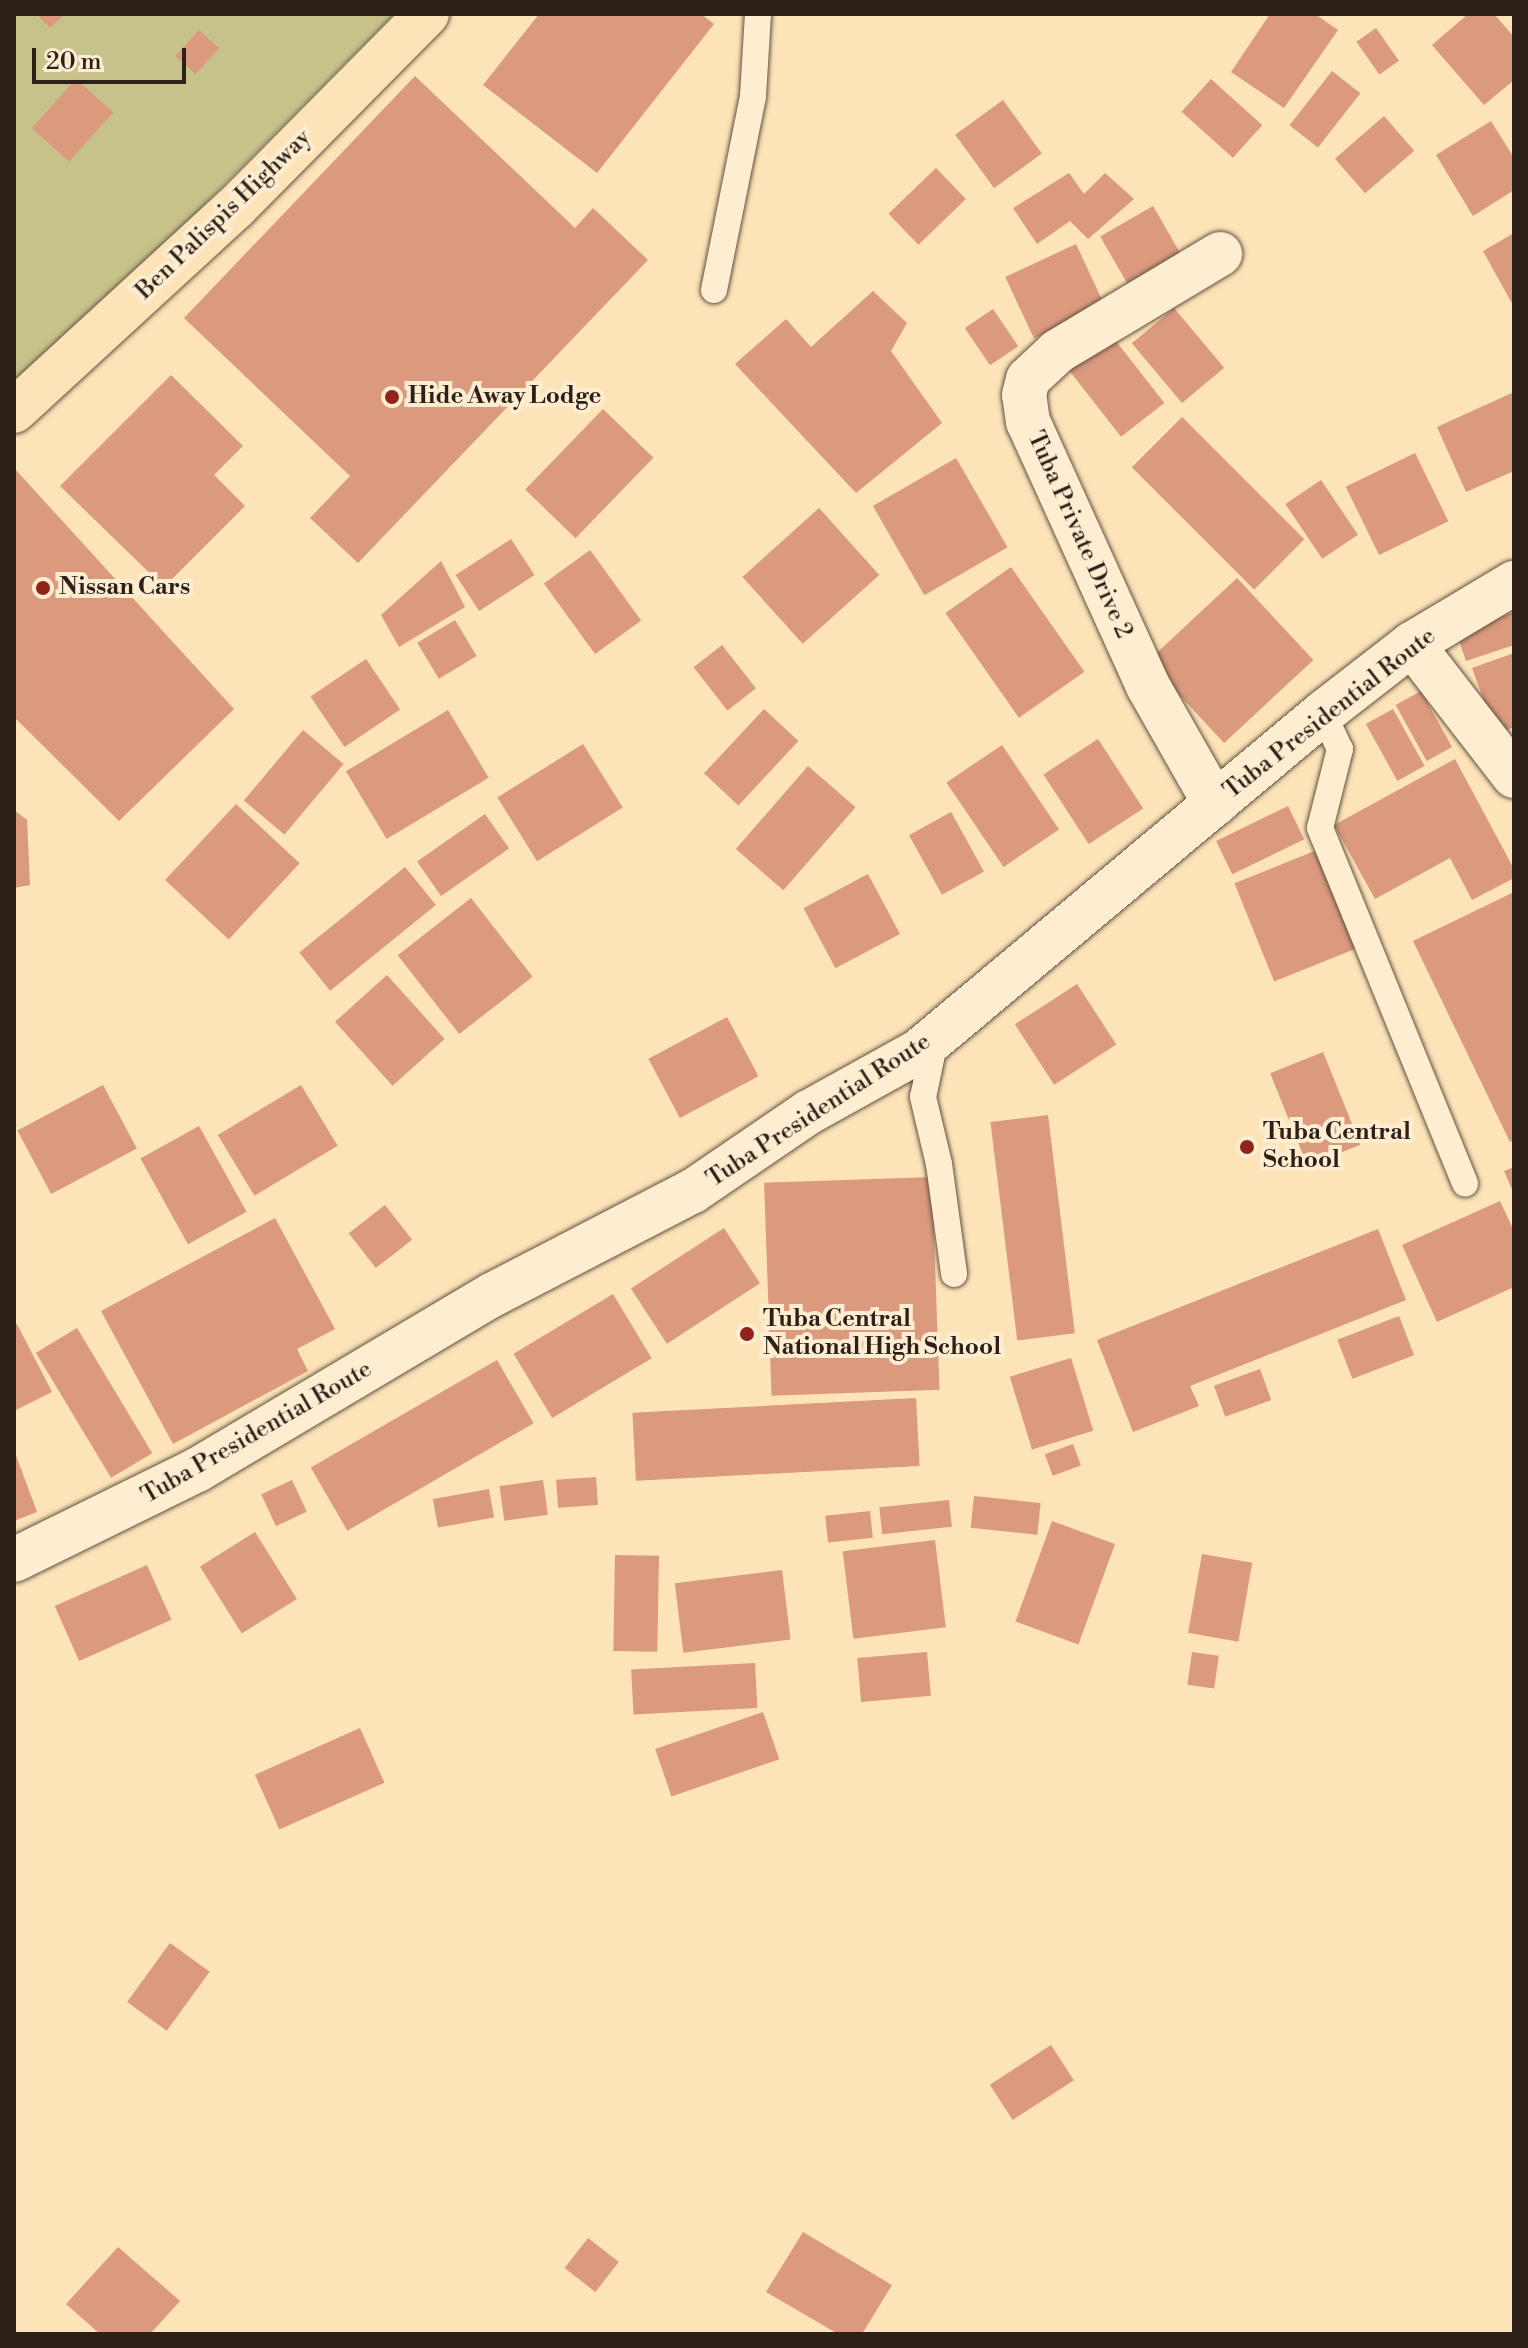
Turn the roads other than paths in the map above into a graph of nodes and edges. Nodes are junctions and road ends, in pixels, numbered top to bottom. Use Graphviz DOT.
graph roads {
  1 [pos="427,14"];
  2 [pos="758,14"];
  3 [pos="1220,254"];
  4 [pos="714,290"];
  5 [pos="14,411"];
  6 [pos="1514,583"];
  7 [pos="1412,644"];
  8 [pos="1323,713"];
  9 [pos="1514,776"];
  10 [pos="1215,804"];
  11 [pos="936,1036"];
  12 [pos="1465,1184"];
  13 [pos="954,1274"];
  14 [pos="14,1560"];
  1 -- 5 [label="main road, Ben Palispis Highway"];
  2 -- 4 [label="lane"];
  3 -- 10 [label="street, Tuba Private Drive 2"];
  6 -- 7 [label="street, Tuba Presidential Route"];
  7 -- 8 [label="street, Tuba Presidential Route"];
  7 -- 9 [label="street"];
  8 -- 10 [label="street, Tuba Presidential Route"];
  8 -- 12 [label="lane"];
  10 -- 11 [label="street, Tuba Presidential Route"];
  11 -- 13 [label="lane"];
  11 -- 14 [label="street, Tuba Presidential Route"];
}
